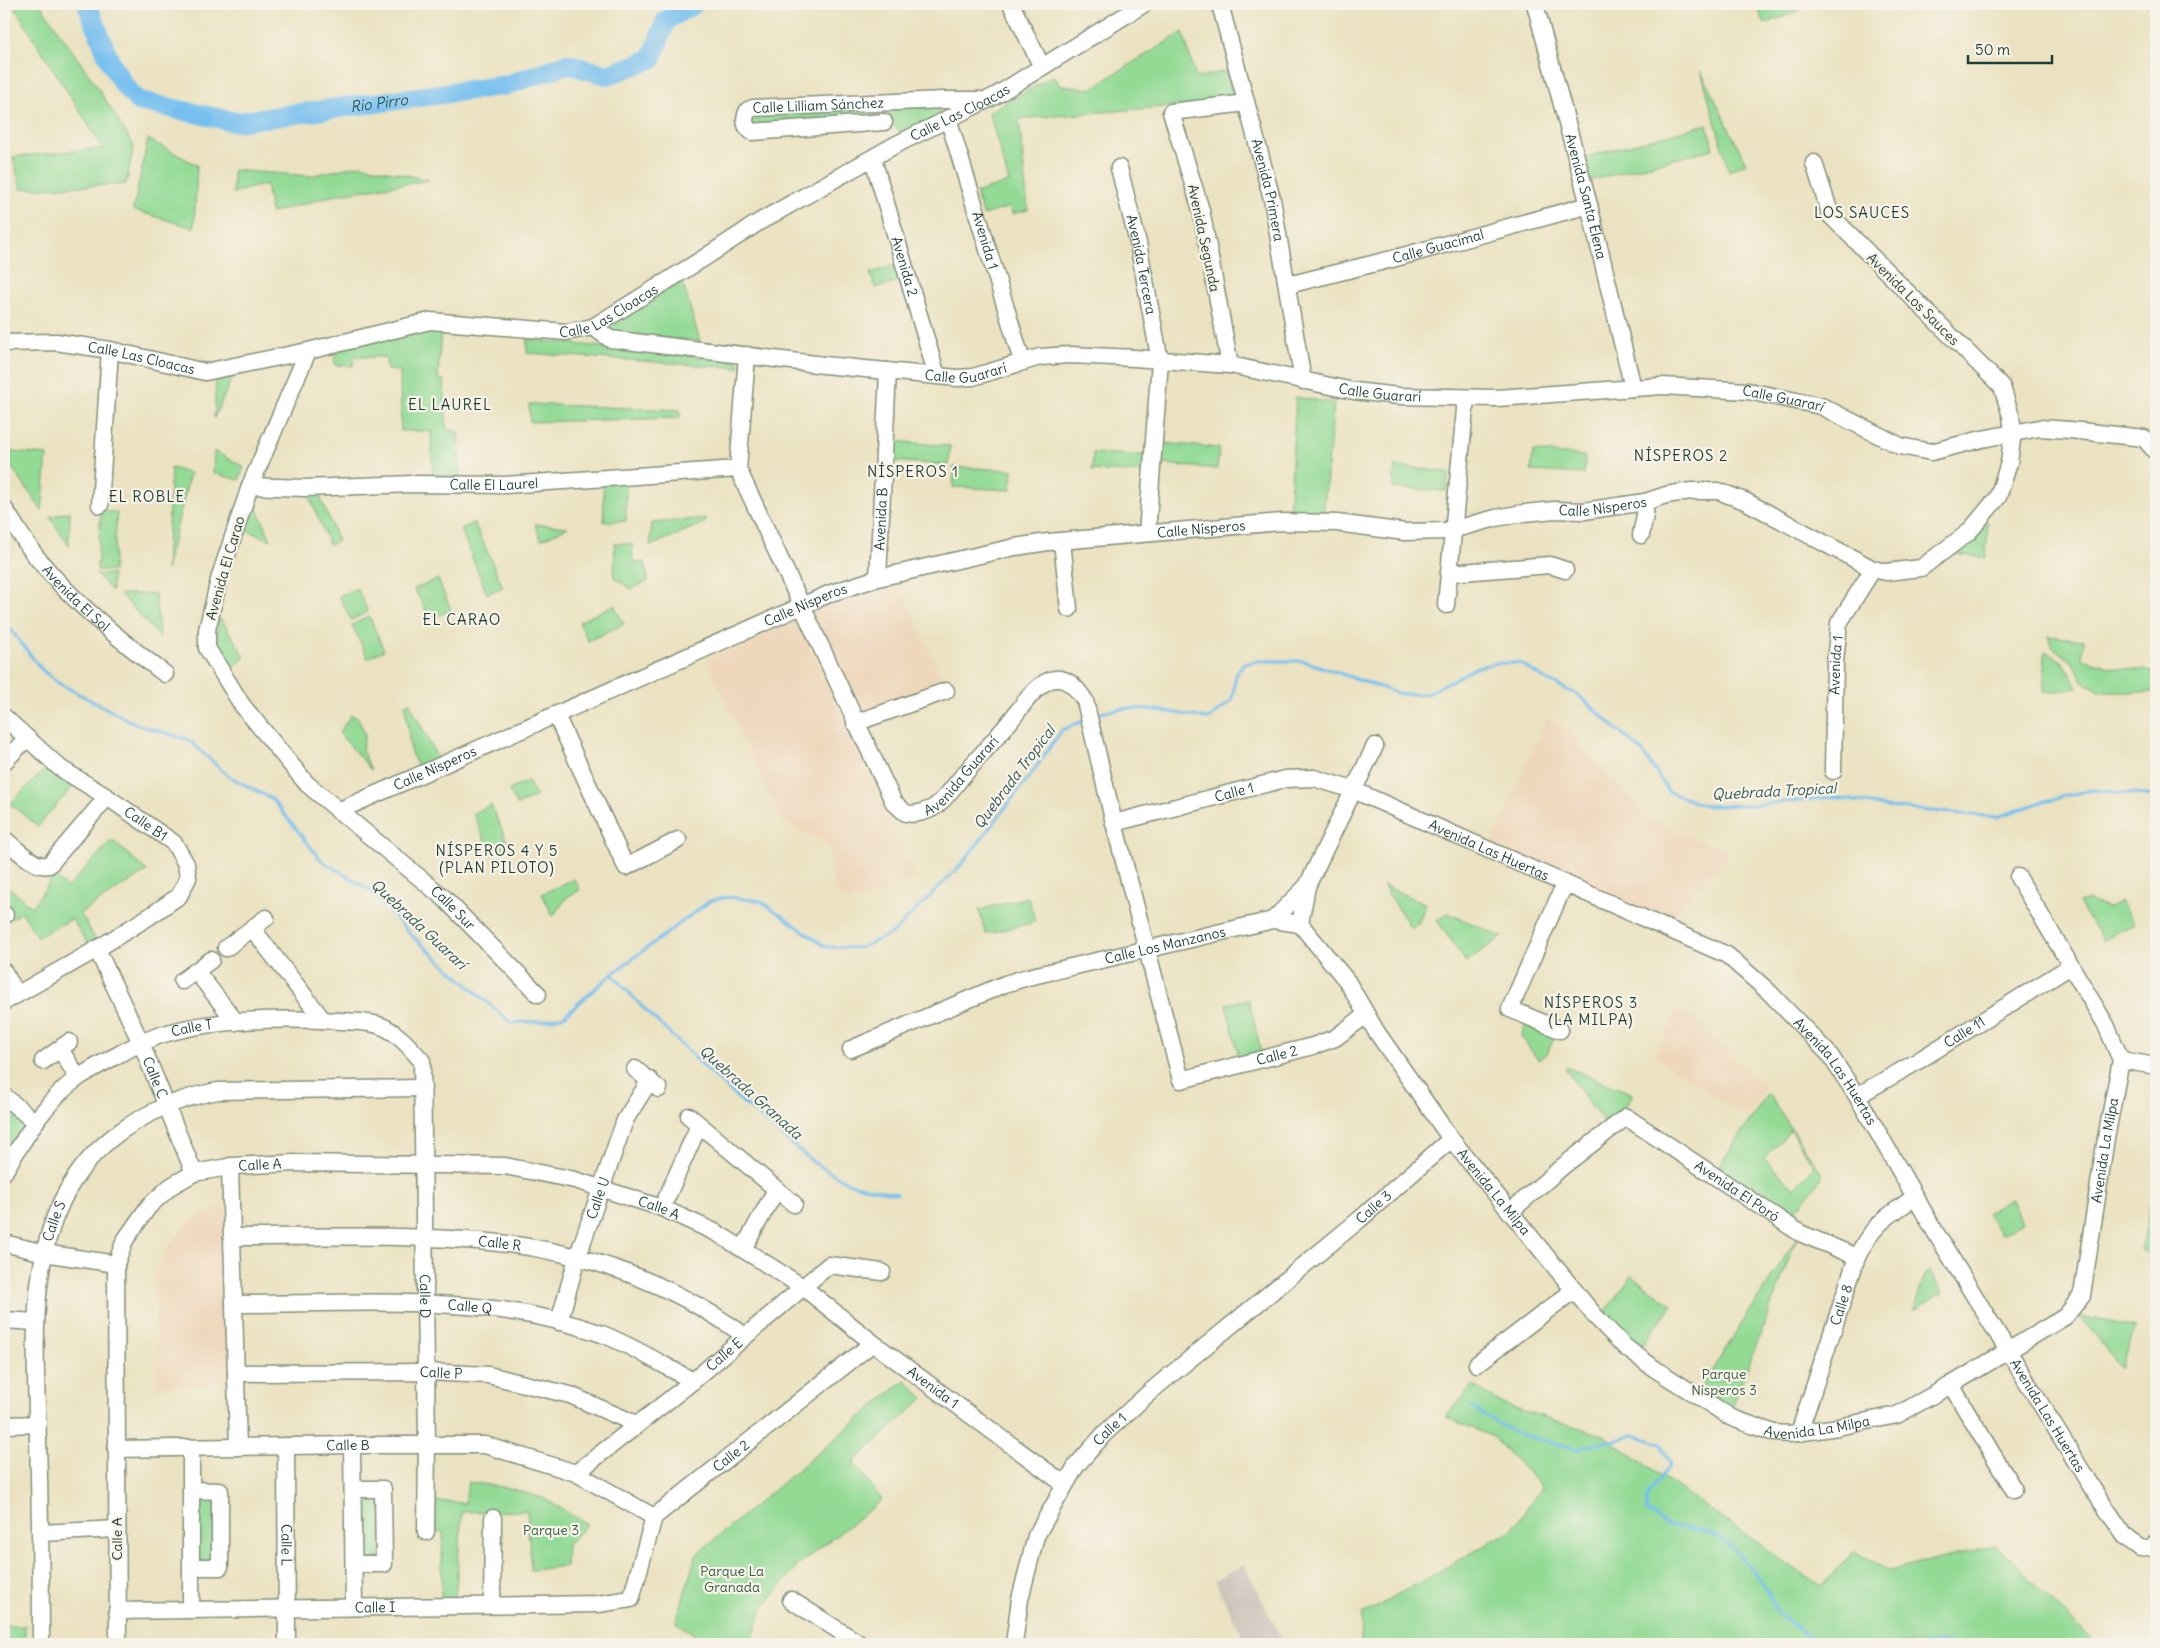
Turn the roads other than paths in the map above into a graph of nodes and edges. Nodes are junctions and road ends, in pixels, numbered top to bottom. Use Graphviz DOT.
graph roads {
  1 [pos="1011,4"];
  2 [pos="1144,4"];
  3 [pos="1220,4"];
  4 [pos="1535,4"];
  5 [pos="1118,10"];
  6 [pos="1042,67"];
  7 [pos="986,100"];
  8 [pos="876,103"];
  9 [pos="1246,103"];
  10 [pos="948,118"];
  11 [pos="884,122"];
  12 [pos="896,145"];
  13 [pos="872,159"];
  14 [pos="1814,163"];
  15 [pos="1119,168"];
  16 [pos="1589,205"];
  17 [pos="1288,285"];
  18 [pos="593,328"];
  19 [pos="4,343"];
  20 [pos="110,350"];
  21 [pos="308,351"];
  22 [pos="747,355"];
  23 [pos="1022,361"];
  24 [pos="1160,361"];
  25 [pos="1230,366"];
  26 [pos="888,371"];
  27 [pos="937,376"];
  28 [pos="1303,381"];
  29 [pos="1633,388"];
  30 [pos="1466,399"];
  31 [pos="2013,432"];
  32 [pos="2156,452"];
  33 [pos="738,469"];
  34 [pos="250,486"];
  35 [pos="1645,502"];
  36 [pos="100,505"];
  37 [pos="4,508"];
  38 [pos="1453,529"];
  39 [pos="1147,533"];
  40 [pos="1641,535"];
  41 [pos="1062,541"];
  42 [pos="1873,568"];
  43 [pos="1564,570"];
  44 [pos="1449,573"];
  45 [pos="878,578"];
  46 [pos="1446,604"];
  47 [pos="802,606"];
  48 [pos="1070,609"];
  49 [pos="165,674"];
  50 [pos="946,691"];
  51 [pos="556,715"];
  52 [pos="4,718"];
  53 [pos="856,723"];
  54 [pos="26,739"];
  55 [pos="1374,746"];
  56 [pos="4,762"];
  57 [pos="1833,771"];
  58 [pos="1353,790"];
  59 [pos="106,797"];
  60 [pos="338,811"];
  61 [pos="1114,823"];
  62 [pos="4,839"];
  63 [pos="678,840"];
  64 [pos="2018,877"];
  65 [pos="1565,884"];
  66 [pos="1307,886"];
  67 [pos="266,918"];
  68 [pos="1273,920"];
  69 [pos="1300,924"];
  70 [pos="252,928"];
  71 [pos="226,948"];
  72 [pos="97,949"];
  73 [pos="1147,951"];
  74 [pos="210,960"];
  75 [pos="2071,966"];
  76 [pos="196,971"];
  77 [pos="4,972"];
  78 [pos="182,981"];
  79 [pos="538,994"];
  80 [pos="10,998"];
  81 [pos="1366,1015"];
  82 [pos="323,1020"];
  83 [pos="236,1022"];
  84 [pos="1560,1030"];
  85 [pos="141,1044"];
  86 [pos="851,1049"];
  87 [pos="2121,1060"];
  88 [pos="43,1061"];
  89 [pos="422,1062"];
  90 [pos="2156,1066"];
  91 [pos="635,1069"];
  92 [pos="78,1078"];
  93 [pos="1181,1080"];
  94 [pos="423,1088"];
  95 [pos="4,1096"];
  96 [pos="1857,1096"];
  97 [pos="167,1105"];
  98 [pos="36,1122"];
  99 [pos="1451,1138"];
  100 [pos="423,1165"];
  101 [pos="230,1166"];
  102 [pos="4,1172"];
  103 [pos="194,1173"];
  104 [pos="601,1187"];
  105 [pos="776,1190"];
  106 [pos="1915,1197"];
  107 [pos="794,1204"];
  108 [pos="662,1208"];
  109 [pos="1511,1211"];
  110 [pos="232,1237"];
  111 [pos="424,1238"];
  112 [pos="4,1243"];
  113 [pos="743,1249"];
  114 [pos="44,1253"];
  115 [pos="1857,1257"];
  116 [pos="577,1258"];
  117 [pos="116,1264"];
  118 [pos="882,1272"];
  119 [pos="1295,1272"];
  120 [pos="803,1287"];
  121 [pos="1574,1290"];
  122 [pos="425,1303"];
  123 [pos="234,1304"];
  124 [pos="4,1320"];
  125 [pos="36,1322"];
  126 [pos="559,1322"];
  127 [pos="745,1336"];
  128 [pos="873,1343"];
  129 [pos="2009,1351"];
  130 [pos="1476,1364"];
  131 [pos="426,1372"];
  132 [pos="236,1373"];
  133 [pos="693,1381"];
  134 [pos="1951,1385"];
  135 [pos="4,1424"];
  136 [pos="38,1424"];
  137 [pos="636,1424"];
  138 [pos="1800,1433"];
  139 [pos="427,1444"];
  140 [pos="352,1445"];
  141 [pos="286,1446"];
  142 [pos="238,1447"];
  143 [pos="192,1448"];
  144 [pos="116,1449"];
  145 [pos="576,1473"];
  146 [pos="1064,1484"];
  147 [pos="353,1489"];
  148 [pos="191,1490"];
  149 [pos="2014,1490"];
  150 [pos="654,1517"];
  151 [pos="493,1518"];
  152 [pos="117,1529"];
  153 [pos="426,1532"];
  154 [pos="41,1533"];
  155 [pos="2156,1542"];
  156 [pos="355,1564"];
  157 [pos="191,1567"];
  158 [pos="791,1600"];
  159 [pos="492,1605"];
  160 [pos="354,1606"];
  161 [pos="287,1608"];
  162 [pos="191,1610"];
  163 [pos="117,1611"];
  164 [pos="287,1643"];
  165 [pos="41,1644"];
  166 [pos="118,1644"];
  167 [pos="860,1644"];
  168 [pos="1014,1644"];
  1 -- 6 [label="street"];
  2 -- 5 [label="street, Calle Las Cloacas"];
  3 -- 9 [label="street, Avenida Primera"];
  4 -- 16 [label="street, Avenida Santa Elena"];
  5 -- 6 [label="street, Calle Las Cloacas"];
  6 -- 7 [label="street, Calle Las Cloacas"];
  7 -- 8 [label="street, Calle Lilliam Sánchez"];
  7 -- 10 [label="street, Calle Las Cloacas"];
  8 -- 11 [label="street"];
  8 -- 11 [label="street, Calle Lilliam Sánchez"];
  9 -- 17 [label="street, Avenida Primera"];
  9 -- 25 [label="street, Avenida Segunda"];
  10 -- 12 [label="street, Calle Las Cloacas"];
  10 -- 23 [label="street, Avenida 1"];
  11 -- 12 [label="street"];
  12 -- 13 [label="street, Calle Las Cloacas"];
  13 -- 18 [label="street, Calle Las Cloacas"];
  13 -- 27 [label="street, Avenida 2"];
  14 -- 31 [label="street, Avenida Los Sauces"];
  15 -- 24 [label="street, Avenida Tercera"];
  16 -- 17 [label="street, Calle Guacimal"];
  16 -- 29 [label="street, Avenida Santa Elena"];
  17 -- 28 [label="street, Avenida Primera"];
  18 -- 21 [label="street, Calle Las Cloacas"];
  18 -- 22 [label="street, Calle Guararí"];
  19 -- 20 [label="street, Calle Las Cloacas"];
  20 -- 21 [label="street, Calle Las Cloacas"];
  20 -- 36 [label="street"];
  21 -- 34 [label="street, Avenida El Carao"];
  22 -- 26 [label="street, Calle Guararí"];
  22 -- 33 [label="street, Avenida Guararí"];
  23 -- 24 [label="street, Calle Guararí"];
  23 -- 27 [label="street, Calle Guararí"];
  24 -- 25 [label="street, Calle Guararí"];
  24 -- 39 [label="street, Avenida Tercera"];
  25 -- 28 [label="street, Calle Guararí"];
  26 -- 27 [label="street, Calle Guararí"];
  26 -- 45 [label="street, Avenida B"];
  28 -- 30 [label="street, Calle Guararí"];
  29 -- 30 [label="street, Calle Guararí"];
  29 -- 31 [label="street, Calle Guararí"];
  30 -- 38 [label="street"];
  31 -- 32 [label="street, Calle Guararí"];
  31 -- 42 [label="street, Calle Nísperos"];
  33 -- 34 [label="street, Calle El Laurel"];
  33 -- 47 [label="street, Avenida Guararí"];
  34 -- 60 [label="street, Avenida El Carao"];
  35 -- 38 [label="street, Calle Nísperos"];
  35 -- 40 [label="street"];
  35 -- 42 [label="street, Calle Nísperos"];
  37 -- 49 [label="street, Avenida El Sol"];
  38 -- 39 [label="street, Calle Nísperos"];
  38 -- 44 [label="street"];
  39 -- 41 [label="street, Calle Nísperos"];
  41 -- 45 [label="street, Calle Nísperos"];
  41 -- 48 [label="street"];
  42 -- 57 [label="street, Avenida 1"];
  43 -- 44 [label="street"];
  44 -- 46 [label="street"];
  45 -- 47 [label="street, Calle Nísperos"];
  47 -- 51 [label="street, Calle Nísperos"];
  47 -- 53 [label="street, Avenida Guararí"];
  50 -- 53 [label="street"];
  51 -- 60 [label="street, Calle Nísperos"];
  51 -- 63 [label="street"];
  52 -- 54 [label="street, Calle B1"];
  53 -- 61 [label="street, Avenida Guararí"];
  54 -- 56 [label="street"];
  54 -- 59 [label="street, Calle B1"];
  55 -- 58 [label="street"];
  58 -- 61 [label="street, Calle 1"];
  58 -- 65 [label="street, Avenida Las Huertas"];
  58 -- 66 [label="street"];
  59 -- 62 [label="street"];
  59 -- 72 [label="street, Calle B1"];
  60 -- 79 [label="street, Calle Sur"];
  61 -- 73 [label="street, Avenida Guararí"];
  64 -- 75 [label="street"];
  65 -- 84 [label="street"];
  65 -- 96 [label="street, Avenida Las Huertas"];
  66 -- 68 [label="street"];
  66 -- 69 [label="street"];
  67 -- 70 [label="street"];
  68 -- 69 [label="street, Calle Los Manzanos"];
  68 -- 73 [label="street, Calle Los Manzanos"];
  69 -- 81 [label="street, Avenida La Milpa"];
  70 -- 71 [label="street"];
  70 -- 82 [label="street"];
  72 -- 80 [label="street, Calle B1"];
  72 -- 85 [label="street, Calle C"];
  73 -- 86 [label="street, Calle Los Manzanos"];
  73 -- 93 [label="street, Avenida Guararí"];
  74 -- 76 [label="street"];
  75 -- 87 [label="street"];
  75 -- 96 [label="street, Calle 11"];
  76 -- 78 [label="street"];
  76 -- 83 [label="street"];
  77 -- 80 [label="street"];
  81 -- 93 [label="street, Calle 2"];
  81 -- 99 [label="street, Avenida La Milpa"];
  82 -- 83 [label="street, Calle T"];
  82 -- 89 [label="street, Calle T"];
  83 -- 85 [label="street, Calle T"];
  85 -- 92 [label="street, Calle T"];
  85 -- 97 [label="street, Calle C"];
  87 -- 90 [label="street"];
  87 -- 129 [label="street, Avenida La Milpa"];
  88 -- 92 [label="street"];
  89 -- 94 [label="street, Calle D"];
  91 -- 104 [label="street, Calle U"];
  92 -- 98 [label="street, Calle T"];
  94 -- 97 [label="street, Calle S"];
  94 -- 100 [label="street, Calle D"];
  95 -- 98 [label="street"];
  96 -- 106 [label="street, Avenida Las Huertas"];
  97 -- 103 [label="street, Calle C"];
  97 -- 114 [label="street, Calle S"];
  98 -- 102 [label="street, Calle T"];
  99 -- 109 [label="street, Avenida La Milpa"];
  99 -- 119 [label="street, Calle 3"];
  100 -- 101 [label="street, Calle A"];
  100 -- 104 [label="street, Calle A"];
  100 -- 111 [label="street, Calle D"];
  101 -- 103 [label="street, Calle A"];
  101 -- 110 [label="street"];
  103 -- 117 [label="street, Calle A"];
  104 -- 108 [label="street, Calle A"];
  104 -- 116 [label="street, Calle U"];
  105 -- 107 [label="street"];
  105 -- 108 [label="street"];
  105 -- 113 [label="street"];
  106 -- 115 [label="street, Calle 8"];
  106 -- 129 [label="street, Avenida Las Huertas"];
  108 -- 113 [label="street, Calle A"];
  109 -- 115 [label="street, Avenida El Poró"];
  109 -- 121 [label="street, Avenida La Milpa"];
  110 -- 111 [label="street, Calle R"];
  110 -- 123 [label="street"];
  111 -- 116 [label="street, Calle R"];
  111 -- 122 [label="street, Calle D"];
  112 -- 114 [label="street"];
  113 -- 120 [label="street, Calle A"];
  114 -- 117 [label="street"];
  114 -- 125 [label="street, Calle S"];
  115 -- 138 [label="street, Calle 8"];
  116 -- 126 [label="street, Calle U"];
  116 -- 127 [label="street, Calle R"];
  117 -- 144 [label="street, Calle A"];
  118 -- 120 [label="street, Calle E"];
  119 -- 146 [label="street, Calle 1"];
  120 -- 127 [label="street, Calle E"];
  120 -- 128 [label="street, Avenida 1"];
  121 -- 130 [label="street"];
  121 -- 138 [label="street, Avenida La Milpa"];
  122 -- 123 [label="street, Calle Q"];
  122 -- 126 [label="street, Calle Q"];
  122 -- 131 [label="street, Calle D"];
  123 -- 132 [label="street"];
  124 -- 125 [label="street"];
  125 -- 136 [label="street, Calle S"];
  126 -- 133 [label="street, Calle Q"];
  127 -- 133 [label="street, Calle E"];
  128 -- 146 [label="street, Avenida 1"];
  128 -- 150 [label="street, Calle 2"];
  129 -- 134 [label="street, Avenida La Milpa"];
  129 -- 155 [label="street, Avenida Las Huertas"];
  131 -- 132 [label="street, Calle P"];
  131 -- 137 [label="street, Calle P"];
  131 -- 139 [label="street, Calle D"];
  132 -- 142 [label="street"];
  133 -- 137 [label="street, Calle E"];
  134 -- 138 [label="street, Avenida La Milpa"];
  134 -- 149 [label="street"];
  135 -- 136 [label="street"];
  136 -- 154 [label="street, Calle S"];
  137 -- 145 [label="street, Calle E"];
  139 -- 140 [label="street, Calle B"];
  139 -- 145 [label="street, Calle B"];
  139 -- 153 [label="street, Calle D"];
  140 -- 141 [label="street, Calle B"];
  140 -- 147 [label="street"];
  141 -- 142 [label="street, Calle B"];
  141 -- 161 [label="street, Calle L"];
  142 -- 143 [label="street, Calle B"];
  143 -- 144 [label="street, Calle B"];
  143 -- 148 [label="street"];
  144 -- 152 [label="street, Calle A"];
  145 -- 150 [label="street"];
  146 -- 168 [label="street, Calle 1"];
  147 -- 156 [label="street"];
  147 -- 156 [label="street"];
  148 -- 157 [label="street"];
  148 -- 157 [label="street"];
  150 -- 159 [label="street, Calle I"];
  151 -- 159 [label="street"];
  152 -- 154 [label="street"];
  152 -- 163 [label="street, Calle A"];
  154 -- 165 [label="street, Calle S"];
  156 -- 160 [label="street"];
  157 -- 162 [label="street"];
  158 -- 167 [label="street"];
  159 -- 160 [label="street, Calle I"];
  160 -- 161 [label="street, Calle I"];
  161 -- 162 [label="street, Calle I"];
  161 -- 164 [label="street, Calle L"];
  162 -- 163 [label="street, Calle I"];
  163 -- 166 [label="street, Calle A"];
}
